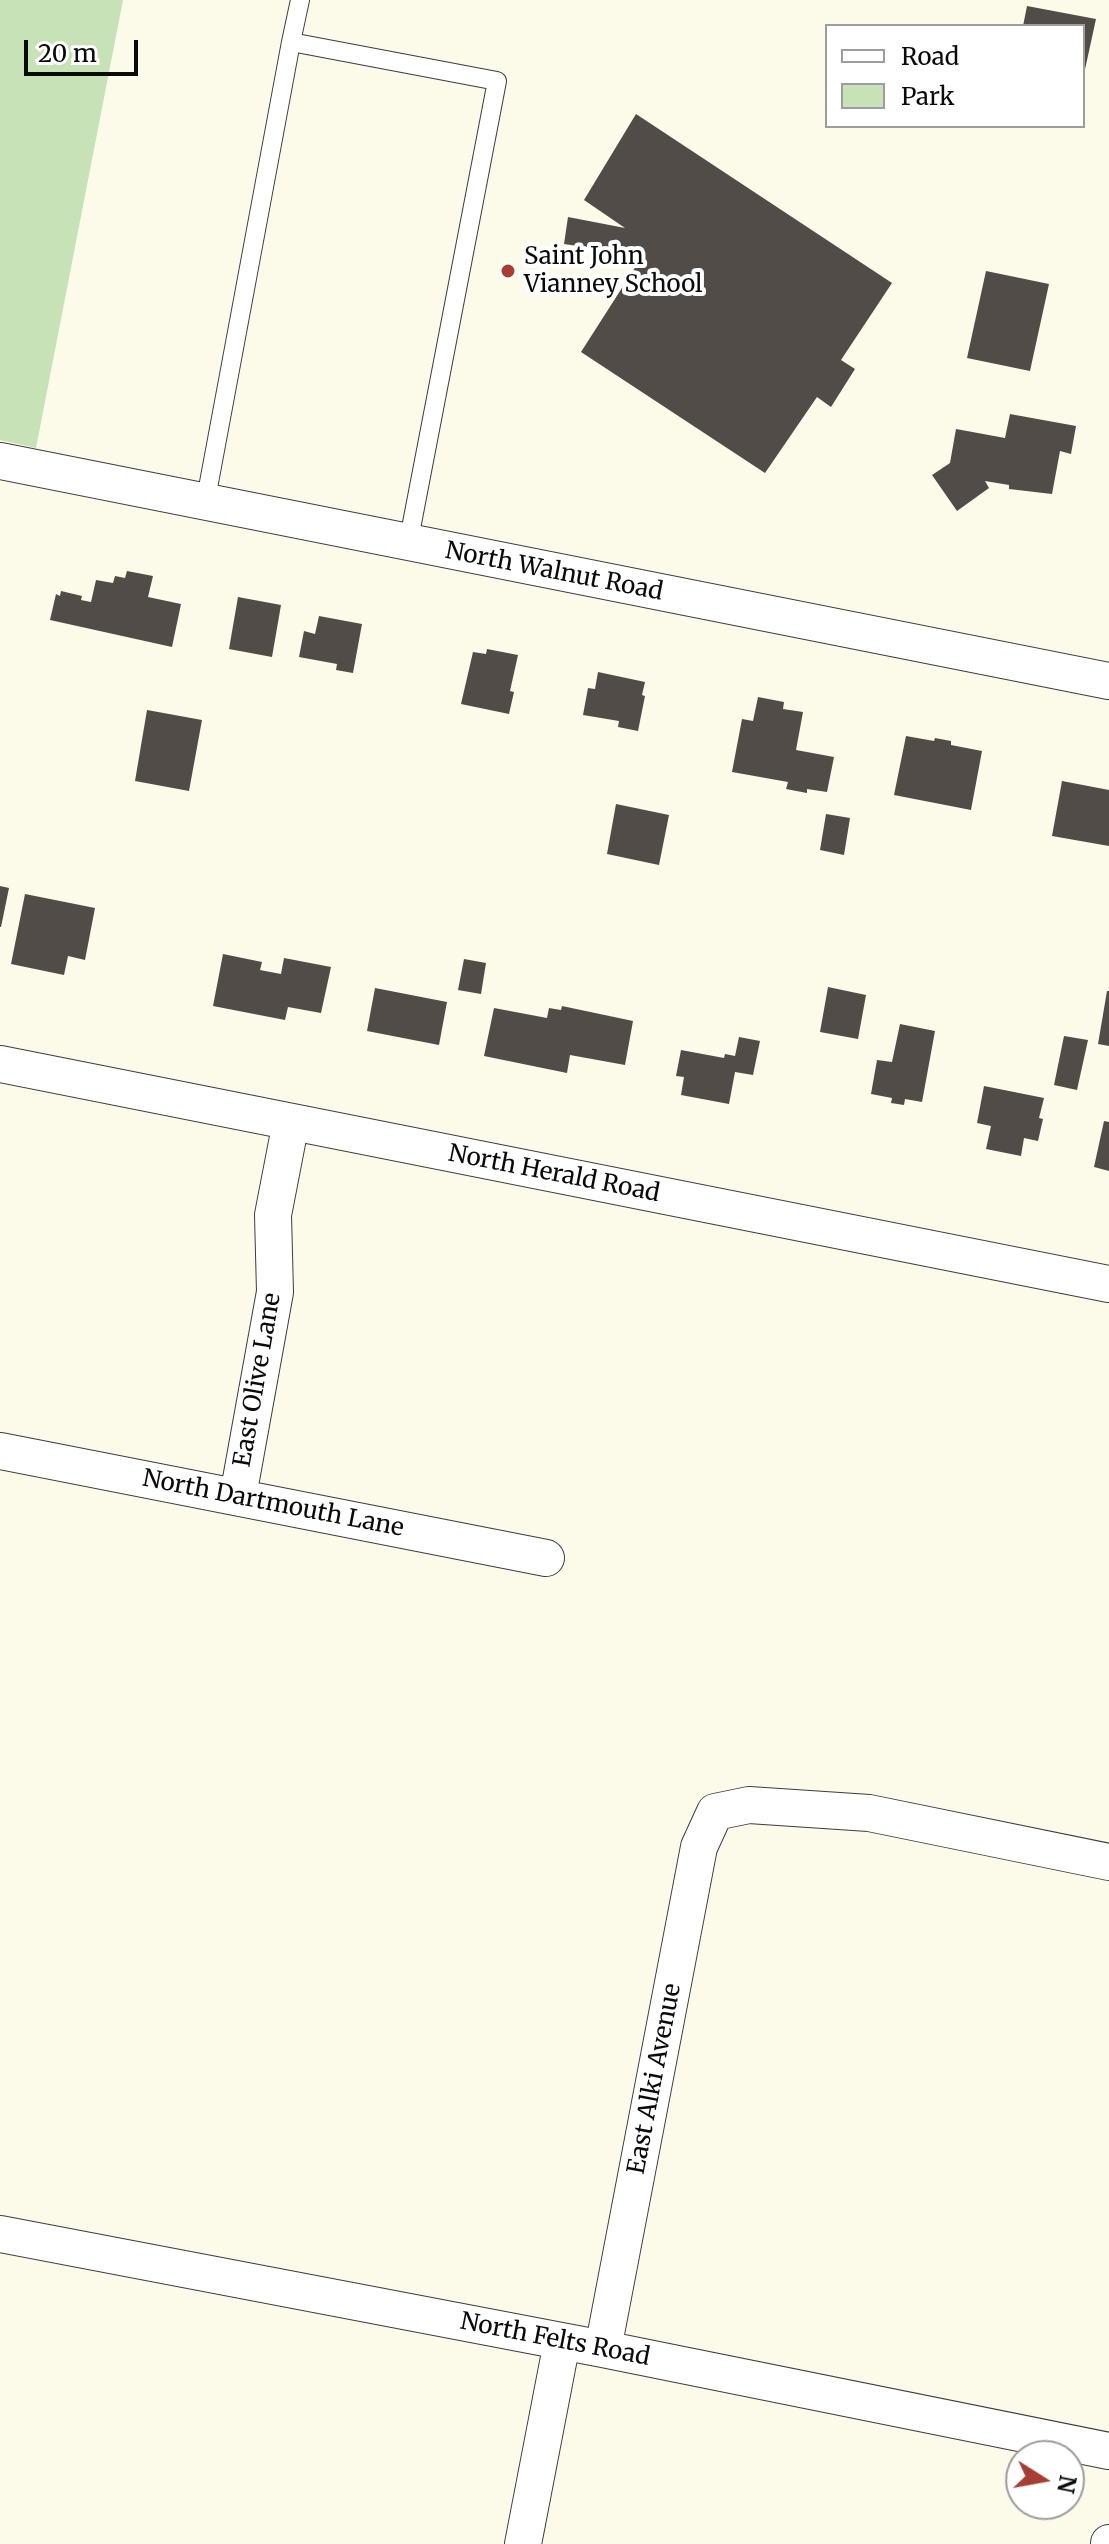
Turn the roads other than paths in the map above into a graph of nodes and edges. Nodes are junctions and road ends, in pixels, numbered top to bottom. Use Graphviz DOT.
graph roads {
  1 [pos="300,0"];
  2 [pos="291,42"];
  3 [pos="0,461"];
  4 [pos="205,504"];
  5 [pos="408,544"];
  6 [pos="1109,681"];
  7 [pos="0,1064"];
  8 [pos="291,1122"];
  9 [pos="1109,1284"];
  10 [pos="0,1451"];
  11 [pos="238,1496"];
  12 [pos="546,1558"];
  13 [pos="1109,1862"];
  14 [pos="0,2234"];
  15 [pos="562,2342"];
  16 [pos="603,2349"];
  17 [pos="1109,2451"];
  18 [pos="523,2544"];
  1 -- 2 [label="lane"];
  2 -- 4 [label="lane"];
  2 -- 5 [label="lane"];
  3 -- 4 [label="street, North Walnut Road"];
  4 -- 5 [label="street, North Walnut Road"];
  5 -- 6 [label="street, North Walnut Road"];
  7 -- 8 [label="street, North Herald Road"];
  8 -- 9 [label="street, North Herald Road"];
  8 -- 11 [label="street, East Olive Lane"];
  10 -- 11 [label="street, North Dartmouth Lane"];
  11 -- 12 [label="street, North Dartmouth Lane"];
  13 -- 16 [label="street, East Alki Avenue"];
  14 -- 15 [label="street, North Felts Road"];
  15 -- 16 [label="street, North Felts Road"];
  15 -- 18 [label="street"];
  16 -- 17 [label="street, North Felts Road"];
}
